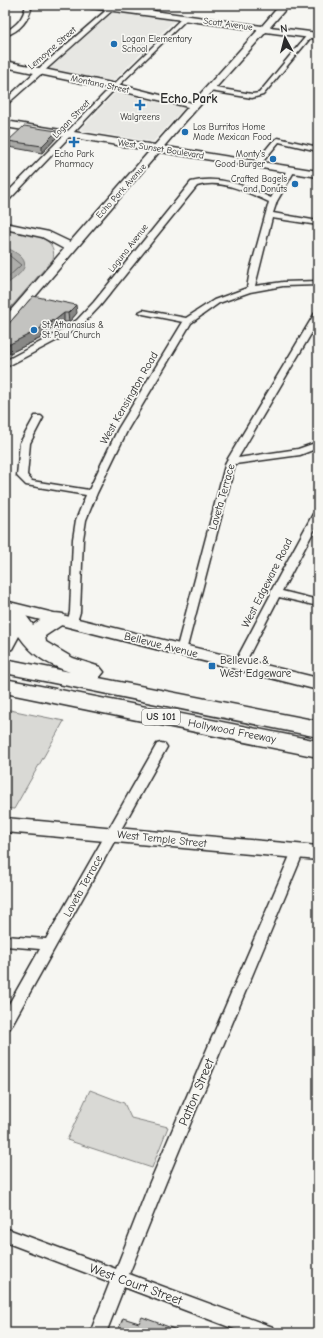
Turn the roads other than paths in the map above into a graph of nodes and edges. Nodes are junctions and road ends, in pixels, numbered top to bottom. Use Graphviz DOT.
graph roads {
  1 [pos="29,5"];
  2 [pos="91,5"];
  3 [pos="156,5"];
  4 [pos="285,5"];
  5 [pos="112,8"];
  6 [pos="148,13"];
  7 [pos="185,18"];
  8 [pos="264,29"];
  9 [pos="5,34"];
  10 [pos="314,35"];
  11 [pos="5,64"];
  12 [pos="39,71"];
  13 [pos="114,87"];
  14 [pos="210,89"];
  15 [pos="5,104"];
  16 [pos="194,106"];
  17 [pos="5,124"];
  18 [pos="69,133"];
  19 [pos="159,148"];
  20 [pos="318,149"];
  21 [pos="258,164"];
  22 [pos="291,170"];
  23 [pos="318,174"];
  24 [pos="5,199"];
  25 [pos="273,201"];
  26 [pos="270,215"];
  27 [pos="318,223"];
  28 [pos="5,226"];
  29 [pos="70,247"];
  30 [pos="318,283"];
  31 [pos="251,288"];
  32 [pos="143,312"];
  33 [pos="318,315"];
  34 [pos="188,321"];
  35 [pos="5,324"];
  36 [pos="314,332"];
  37 [pos="5,364"];
  38 [pos="38,418"];
  39 [pos="318,445"];
  40 [pos="231,462"];
  41 [pos="92,493"];
  42 [pos="317,518"];
  43 [pos="275,593"];
  44 [pos="318,603"];
  45 [pos="5,606"];
  46 [pos="5,618"];
  47 [pos="64,621"];
  48 [pos="5,644"];
  49 [pos="36,645"];
  50 [pos="181,650"];
  51 [pos="239,664"];
  52 [pos="5,666"];
  53 [pos="318,684"];
  54 [pos="5,686"];
  55 [pos="204,705"];
  56 [pos="318,729"];
  57 [pos="161,747"];
  58 [pos="318,749"];
  59 [pos="5,825"];
  60 [pos="112,834"];
  61 [pos="298,851"];
  62 [pos="318,853"];
  63 [pos="5,941"];
  64 [pos="50,945"];
  65 [pos="5,1024"];
  66 [pos="5,1235"];
  67 [pos="120,1278"];
  68 [pos="98,1333"];
  69 [pos="266,1333"];
  1 -- 9 [label="street"];
  2 -- 5 [label="street, Scott Avenue"];
  3 -- 6 [label="street"];
  4 -- 8 [label="street, Echo Park Avenue"];
  5 -- 6 [label="street, Scott Avenue"];
  5 -- 12 [label="street, Lemoyne Street"];
  6 -- 7 [label="street, Scott Avenue"];
  7 -- 8 [label="street, Scott Avenue"];
  7 -- 13 [label="street, Logan Street"];
  8 -- 10 [label="street, Scott Avenue"];
  8 -- 14 [label="street, Echo Park Avenue"];
  10 -- 14 [label="street"];
  11 -- 12 [label="street, Montana Street"];
  12 -- 13 [label="street, Montana Street"];
  12 -- 15 [label="street, Lemoyne Street"];
  13 -- 16 [label="street, Montana Street"];
  13 -- 18 [label="street, Logan Street"];
  14 -- 16 [label="street, Echo Park Avenue"];
  16 -- 19 [label="street, Echo Park Avenue"];
  17 -- 18 [label="main road, West Sunset Boulevard"];
  18 -- 19 [label="main road, West Sunset Boulevard"];
  18 -- 24 [label="street, Logan Street"];
  19 -- 21 [label="main road, West Sunset Boulevard"];
  19 -- 29 [label="street, Echo Park Avenue"];
  20 -- 21 [label="street"];
  21 -- 22 [label="main road, West Sunset Boulevard"];
  22 -- 23 [label="main road, West Sunset Boulevard"];
  22 -- 25 [label="street"];
  25 -- 26 [label="street"];
  25 -- 37 [label="street, Laguna Avenue"];
  26 -- 27 [label="street"];
  26 -- 31 [label="street"];
  28 -- 29 [label="street"];
  29 -- 35 [label="street, Echo Park Avenue"];
  30 -- 31 [label="street, West Kensington Road"];
  31 -- 34 [label="street, West Kensington Road"];
  32 -- 34 [label="street"];
  33 -- 36 [label="street, Laveta Terrace"];
  34 -- 41 [label="street, West Kensington Road"];
  36 -- 40 [label="street, Laveta Terrace"];
  38 -- 41 [label="street"];
  39 -- 40 [label="street"];
  40 -- 50 [label="street, Laveta Terrace"];
  41 -- 47 [label="street, West Kensington Road"];
  42 -- 43 [label="street, West Edgeware Road"];
  43 -- 44 [label="street"];
  43 -- 51 [label="street, West Edgeware Road"];
  45 -- 47 [label="street, Bellevue Avenue"];
  45 -- 49 [label="highway"];
  46 -- 48 [label="highway"];
  47 -- 49 [label="highway"];
  47 -- 50 [label="street, Bellevue Avenue"];
  49 -- 55 [label="highway"];
  50 -- 51 [label="street, Bellevue Avenue"];
  51 -- 53 [label="street, Bellevue Avenue"];
  52 -- 55 [label="highway, Hollywood Freeway / US 101"];
  54 -- 58 [label="highway, Hollywood Freeway / US 101"];
  55 -- 56 [label="highway, Hollywood Freeway / US 101"];
  57 -- 60 [label="street, Laveta Terrace"];
  59 -- 60 [label="street, West Temple Street"];
  60 -- 61 [label="street, West Temple Street"];
  60 -- 64 [label="street, Laveta Terrace"];
  61 -- 62 [label="street, West Temple Street"];
  61 -- 67 [label="street, Patton Street"];
  63 -- 64 [label="street"];
  64 -- 65 [label="street, Laveta Terrace"];
  66 -- 67 [label="street, West Court Street"];
  67 -- 68 [label="street, Patton Street"];
  67 -- 69 [label="street, West Court Street"];
}
